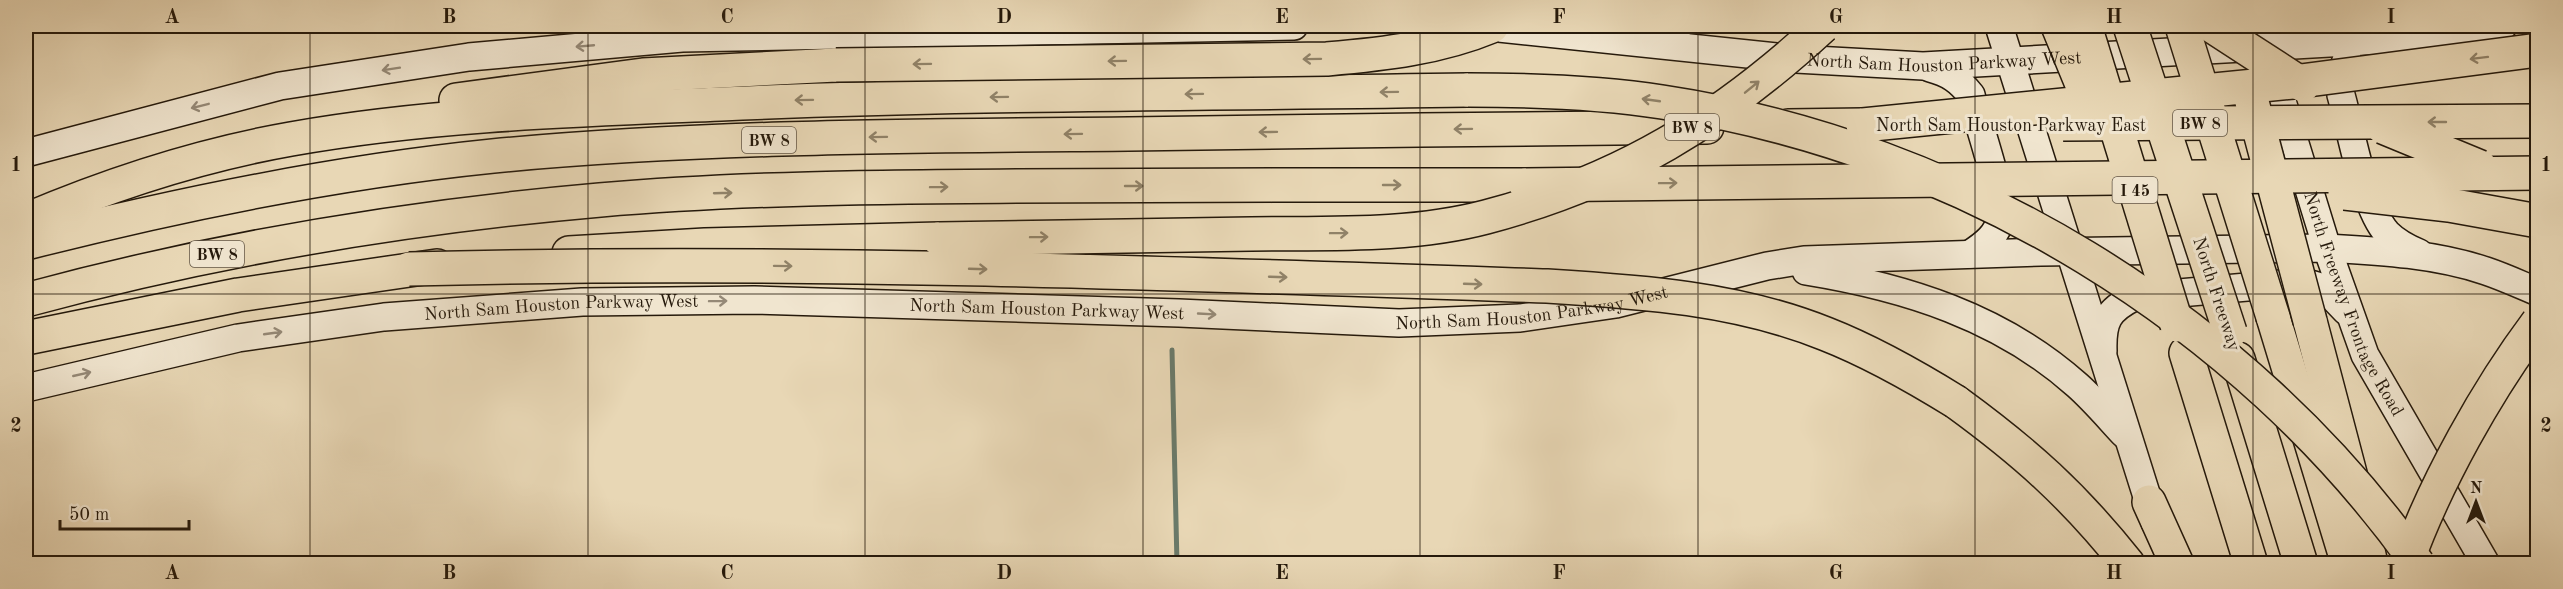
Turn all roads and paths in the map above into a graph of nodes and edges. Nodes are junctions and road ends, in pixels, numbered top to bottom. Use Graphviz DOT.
graph roads {
  1 [pos="1294,26"];
  2 [pos="1480,26"];
  3 [pos="1492,26"];
  4 [pos="1679,26"];
  5 [pos="1823,26"];
  6 [pos="1999,26"];
  7 [pos="2058,26"];
  8 [pos="2085,26"];
  9 [pos="2130,26"];
  10 [pos="2182,26"];
  11 [pos="2212,26"];
  12 [pos="2232,26"];
  13 [pos="2504,26"];
  14 [pos="2262,37"];
  15 [pos="1600,38"];
  16 [pos="2365,41"];
  17 [pos="2538,50"];
  18 [pos="2010,62"];
  19 [pos="1923,66"];
  20 [pos="2538,121"];
  21 [pos="1863,126"];
  22 [pos="288,140"];
  23 [pos="26,153"];
  24 [pos="2538,173"];
  25 [pos="2146,178"];
  26 [pos="2538,185"];
  27 [pos="26,220"];
  28 [pos="2538,221"];
  29 [pos="2148,231"];
  30 [pos="26,243"];
  31 [pos="2327,248"];
  32 [pos="2068,252"];
  33 [pos="1970,254"];
  34 [pos="2427,258"];
  35 [pos="1767,266"];
  36 [pos="410,269"];
  37 [pos="2538,292"];
  38 [pos="26,300"];
  39 [pos="2538,322"];
  40 [pos="2355,329"];
  41 [pos="26,338"];
  42 [pos="2104,361"];
  43 [pos="26,388"];
  44 [pos="2130,441"];
  45 [pos="2149,502"];
  46 [pos="2128,564"];
  47 [pos="2168,564"];
  48 [pos="2177,564"];
  49 [pos="2251,564"];
  50 [pos="2301,564"];
  51 [pos="2348,564"];
  52 [pos="2370,564"];
  53 [pos="2406,564"];
  54 [pos="2418,564"];
  55 [pos="2486,564"];
  1 -- 23 [label="main road, one-way"];
  2 -- 15 [label="main road, North Sam Houston Parkway West"];
  3 -- 22 [label="highway, one-way, bridge"];
  4 -- 15 [label="main road"];
  36 -- 5 [label="highway, one-way, bridge"];
  6 -- 18 [label="main road"];
  7 -- 29 [label="highway, bridge"];
  8 -- 29 [label="highway, I 45, bridge"];
  9 -- 50 [label="highway, North Freeway, bridge"];
  10 -- 51 [label="highway, bridge"];
  11 -- 26 [label="highway, bridge"];
  12 -- 52 [label="highway, bridge"];
  13 -- 16 [label="main road"];
  14 -- 16 [label="main road"];
  14 -- 18 [label="main road, North Sam Houston Parkway West"];
  14 -- 31 [label="main road, North Freeway Frontage Road"];
  15 -- 19 [label="main road, North Sam Houston Parkway West"];
  16 -- 34 [label="main road"];
  17 -- 21 [label="highway, one-way, bridge"];
  18 -- 19 [label="main road, North Sam Houston Parkway West"];
  18 -- 32 [label="main road"];
  19 -- 33 [label="main road"];
  20 -- 21 [label="highway, North Sam Houston Parkway East / BW 8, one-way, bridge"];
  21 -- 30 [label="highway, North Sam Houston Parkway East / BW 8, one-way, bridge"];
  22 -- 27 [label="highway"];
  54 -- 22 [label="highway, one-way, bridge"];
  24 -- 25 [label="highway, BW 8, bridge"];
  25 -- 28 [label="highway, bridge"];
  38 -- 25 [label="highway, BW 8, one-way, bridge"];
  29 -- 49 [label="highway, I 45, bridge"];
  31 -- 32 [label="main road"];
  31 -- 34 [label="main road"];
  31 -- 40 [label="main road, North Freeway Frontage Road"];
  32 -- 33 [label="main road, North Sam Houston Parkway West"];
  32 -- 42 [label="main road"];
  33 -- 35 [label="main road, North Sam Houston Parkway West"];
  34 -- 37 [label="main road"];
  43 -- 35 [label="main road, North Sam Houston Parkway West, one-way"];
  35 -- 44 [label="main road"];
  36 -- 41 [label="highway"];
  36 -- 46 [label="highway, one-way, bridge"];
  39 -- 53 [label="highway, bridge"];
  40 -- 42 [label="main road"];
  40 -- 55 [label="main road, North Freeway Frontage Road"];
  42 -- 44 [label="main road"];
  44 -- 45 [label="main road"];
  45 -- 47 [label="main road"];
  45 -- 48 [label="highway"];
}
